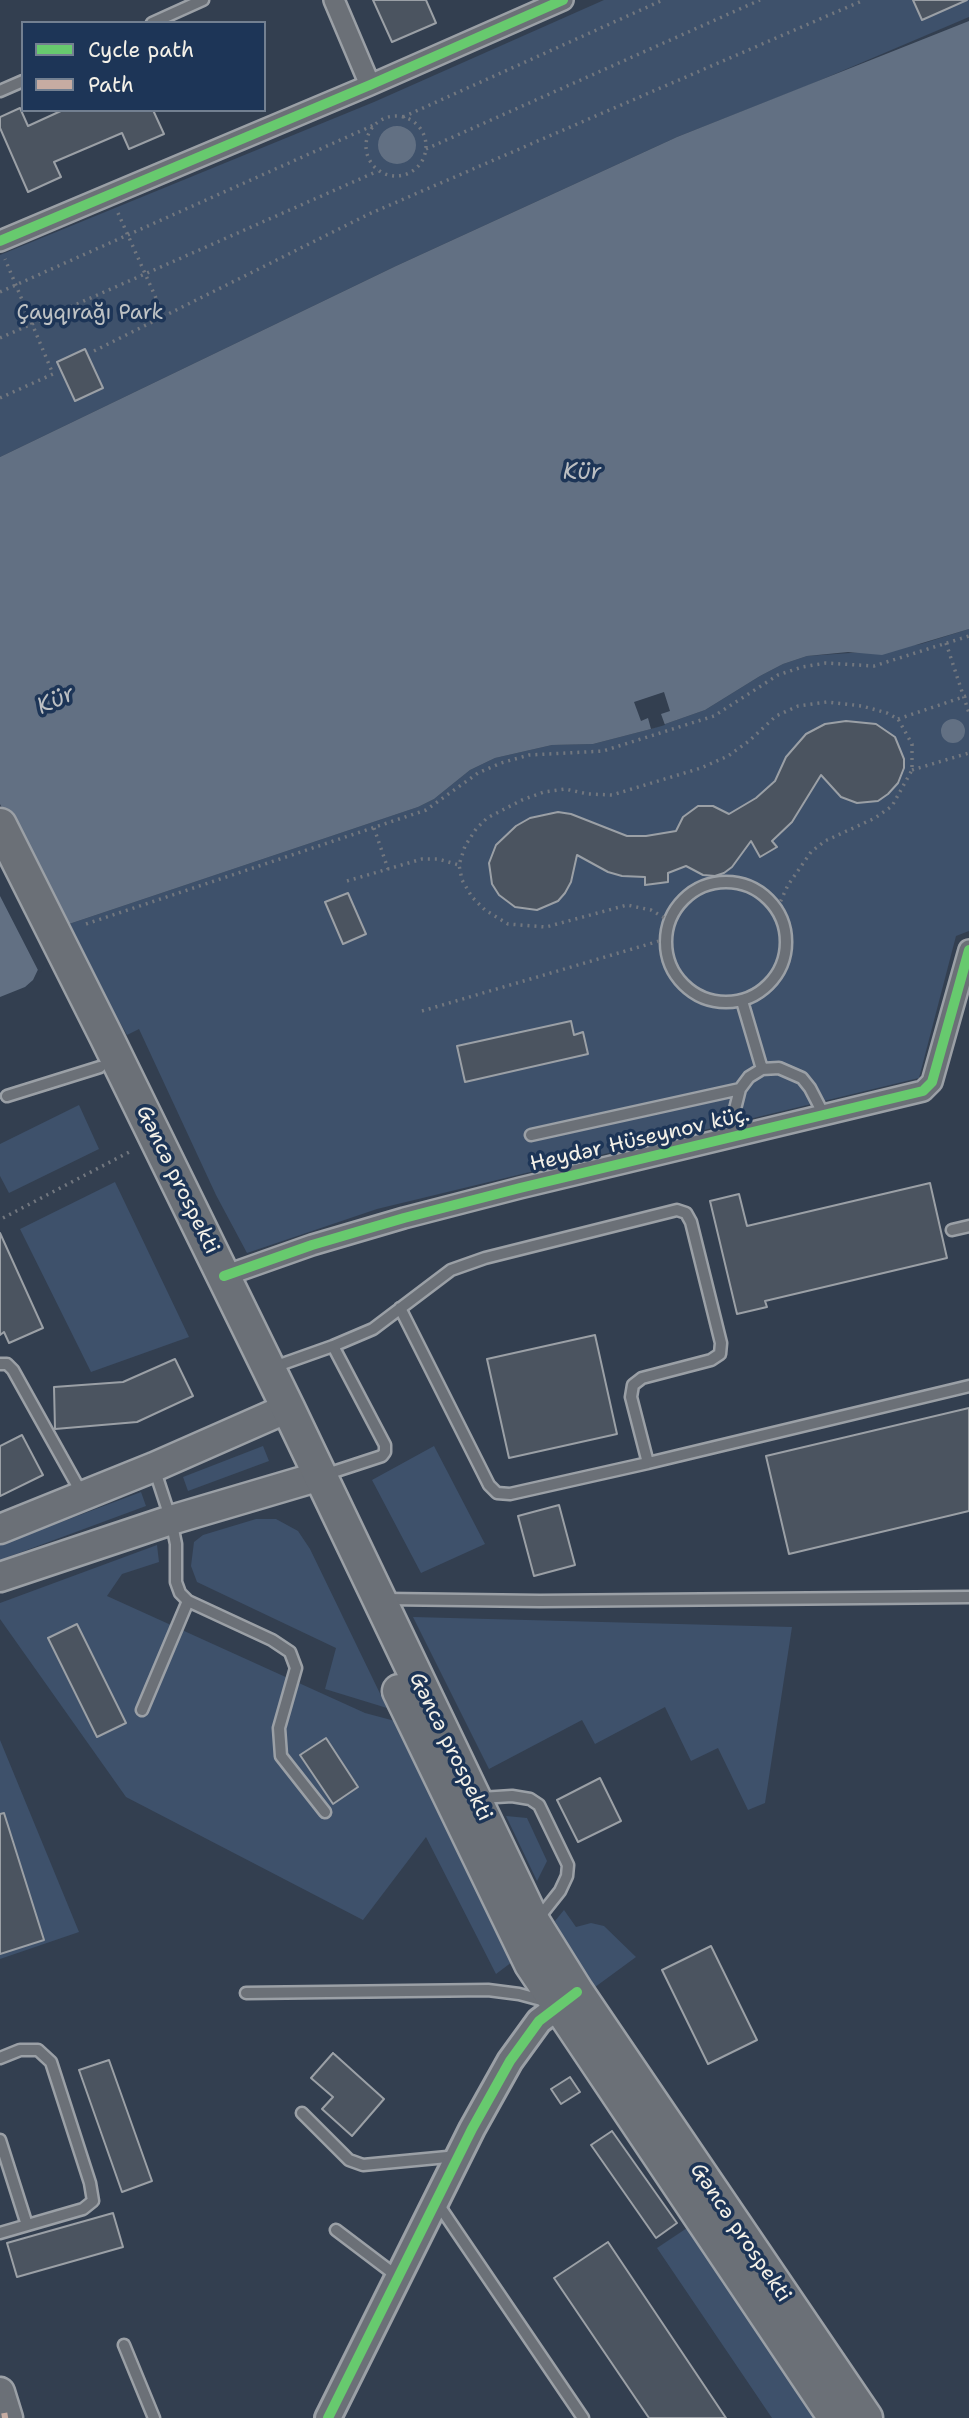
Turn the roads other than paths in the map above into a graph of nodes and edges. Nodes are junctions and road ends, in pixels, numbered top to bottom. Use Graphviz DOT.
graph roads {
  1 [pos="203,0"];
  2 [pos="334,0"];
  3 [pos="563,0"];
  4 [pos="156,21"];
  5 [pos="21,82"];
  6 [pos="370,85"];
  7 [pos="0,91"];
  8 [pos="1,248"];
  9 [pos="0,825"];
  10 [pos="0,867"];
  11 [pos="969,950"];
  12 [pos="742,1001"];
  13 [pos="98,1049"];
  14 [pos="762,1069"];
  15 [pos="740,1089"];
  16 [pos="7,1096"];
  17 [pos="824,1116"];
  18 [pos="531,1135"];
  19 [pos="736,1137"];
  20 [pos="969,1226"];
  21 [pos="952,1230"];
  22 [pos="224,1276"];
  23 [pos="400,1308"];
  24 [pos="333,1346"];
  25 [pos="0,1364"];
  26 [pos="269,1369"];
  27 [pos="969,1386"];
  28 [pos="278,1413"];
  29 [pos="648,1463"];
  30 [pos="154,1467"];
  31 [pos="310,1480"];
  32 [pos="83,1496"];
  33 [pos="171,1520"];
  34 [pos="0,1530"];
  35 [pos="0,1577"];
  36 [pos="969,1597"];
  37 [pos="378,1599"];
  38 [pos="187,1601"];
  39 [pos="142,1710"];
  40 [pos="475,1798"];
  41 [pos="325,1812"];
  42 [pos="534,1923"];
  43 [pos="246,1993"];
  44 [pos="568,1999"];
  45 [pos="0,2058"];
  46 [pos="302,2113"];
  47 [pos="0,2140"];
  48 [pos="458,2155"];
  49 [pos="436,2201"];
  50 [pos="27,2225"];
  51 [pos="336,2230"];
  52 [pos="0,2232"];
  53 [pos="398,2277"];
  54 [pos="124,2345"];
  55 [pos="154,2418"];
  56 [pos="328,2418"];
  57 [pos="583,2418"];
  58 [pos="835,2418"];
  59 [pos="866,2418"];
  1 -- 4 [label="lane"];
  2 -- 6 [label="street"];
  3 -- 6 [label="street"];
  5 -- 7 [label="lane"];
  6 -- 8 [label="street"];
  9 -- 13 [label="main road"];
  10 -- 13 [label="main road"];
  11 -- 17 [label="street, Heydər Hüseynov küç."];
  12 -- 12 [label="lane"];
  12 -- 14 [label="lane"];
  13 -- 16 [label="lane"];
  13 -- 22 [label="main road, Gəncə prospekti"];
  13 -- 28 [label="main road, Gəncə prospekti"];
  14 -- 15 [label="lane"];
  14 -- 17 [label="lane"];
  15 -- 18 [label="lane"];
  15 -- 19 [label="lane"];
  17 -- 19 [label="street, Heydər Hüseynov küç."];
  19 -- 22 [label="street, Heydər Hüseynov küç."];
  20 -- 21 [label="lane"];
  22 -- 26 [label="main road, Gəncə prospekti"];
  23 -- 24 [label="lane"];
  23 -- 29 [label="lane"];
  23 -- 29 [label="lane"];
  24 -- 26 [label="lane"];
  24 -- 31 [label="lane"];
  25 -- 32 [label="lane"];
  26 -- 28 [label="main road, Gəncə prospekti"];
  27 -- 29 [label="lane"];
  28 -- 30 [label="main road"];
  28 -- 31 [label="main road, Gəncə prospekti"];
  30 -- 32 [label="main road"];
  30 -- 33 [label="lane"];
  31 -- 33 [label="main road"];
  31 -- 37 [label="main road, Gəncə prospekti"];
  31 -- 44 [label="main road, Gəncə prospekti"];
  32 -- 34 [label="main road"];
  33 -- 35 [label="main road"];
  33 -- 38 [label="lane"];
  36 -- 37 [label="lane"];
  37 -- 40 [label="main road, Gəncə prospekti"];
  38 -- 39 [label="lane"];
  38 -- 41 [label="lane"];
  40 -- 42 [label="main road, Gəncə prospekti"];
  40 -- 42 [label="lane"];
  42 -- 44 [label="main road, Gəncə prospekti"];
  43 -- 44 [label="lane"];
  44 -- 48 [label="street"];
  44 -- 58 [label="main road, Gəncə prospekti"];
  44 -- 59 [label="main road, Gəncə prospekti"];
  45 -- 50 [label="lane"];
  46 -- 48 [label="lane"];
  47 -- 50 [label="lane"];
  48 -- 49 [label="street"];
  49 -- 53 [label="street"];
  49 -- 57 [label="lane"];
  50 -- 52 [label="lane"];
  51 -- 53 [label="lane"];
  53 -- 56 [label="street"];
  54 -- 55 [label="lane"];
}
